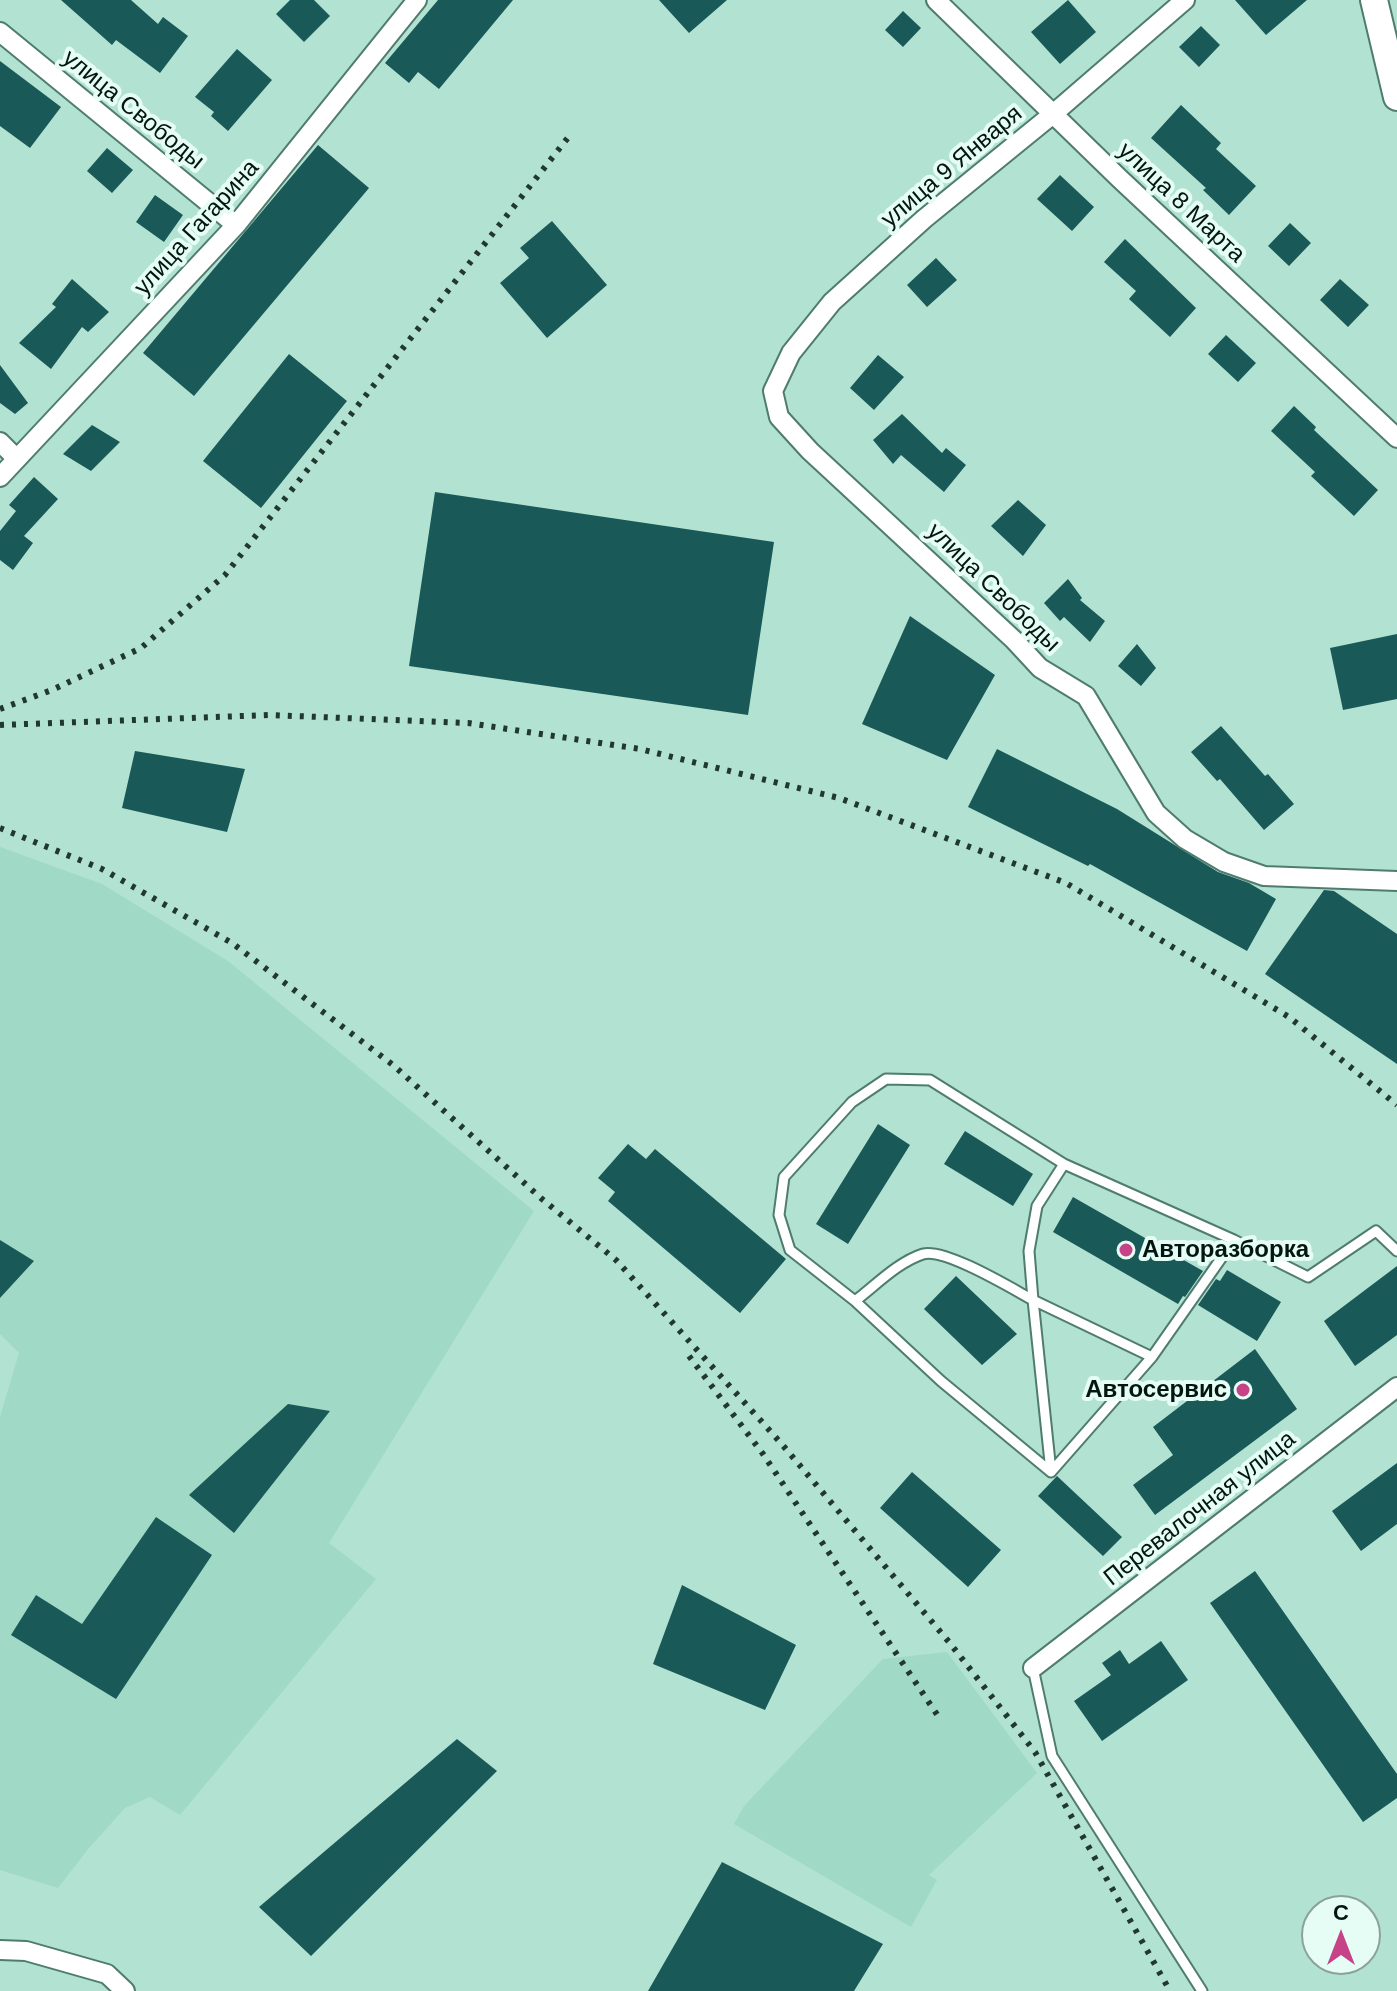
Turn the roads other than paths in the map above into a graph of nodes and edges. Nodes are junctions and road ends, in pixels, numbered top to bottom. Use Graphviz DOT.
graph roads {
  1 [pos="417,0"];
  2 [pos="936,0"];
  3 [pos="1185,0"];
  4 [pos="1374,0"];
  5 [pos="0,32"];
  6 [pos="1395,80"];
  7 [pos="1053,114"];
  8 [pos="236,225"];
  9 [pos="773,391"];
  10 [pos="1397,438"];
  11 [pos="0,442"];
  12 [pos="17,459"];
  13 [pos="0,477"];
  14 [pos="1397,881"];
  15 [pos="1064,1164"];
  16 [pos="1234,1240"];
  17 [pos="1397,1251"];
  18 [pos="1033,1300"];
  19 [pos="855,1301"];
  20 [pos="1152,1357"];
  21 [pos="1397,1387"];
  22 [pos="1051,1472"];
  23 [pos="1033,1668"];
  24 [pos="0,1950"];
  25 [pos="125,1991"];
  26 [pos="1202,1991"];
  1 -- 8 [label="street, улица Гагарина"];
  2 -- 7 [label="street, улица 8 Марта"];
  3 -- 7 [label="street, улица 9 Января"];
  4 -- 6 [label="street"];
  5 -- 8 [label="street, улица Свободы"];
  7 -- 9 [label="street, улица 9 Января"];
  7 -- 10 [label="street, улица 8 Марта"];
  8 -- 12 [label="street, улица Гагарина"];
  9 -- 14 [label="street, улица Свободы"];
  11 -- 12 [label="street"];
  12 -- 13 [label="street, улица Гагарина"];
  15 -- 16 [label="lane"];
  15 -- 18 [label="lane"];
  15 -- 19 [label="lane"];
  16 -- 17 [label="lane"];
  16 -- 20 [label="lane"];
  18 -- 19 [label="lane"];
  18 -- 20 [label="lane"];
  18 -- 22 [label="lane"];
  19 -- 22 [label="lane"];
  20 -- 22 [label="lane"];
  21 -- 23 [label="street, Перевалочная улица"];
  23 -- 26 [label="lane"];
  24 -- 25 [label="street"];
}
